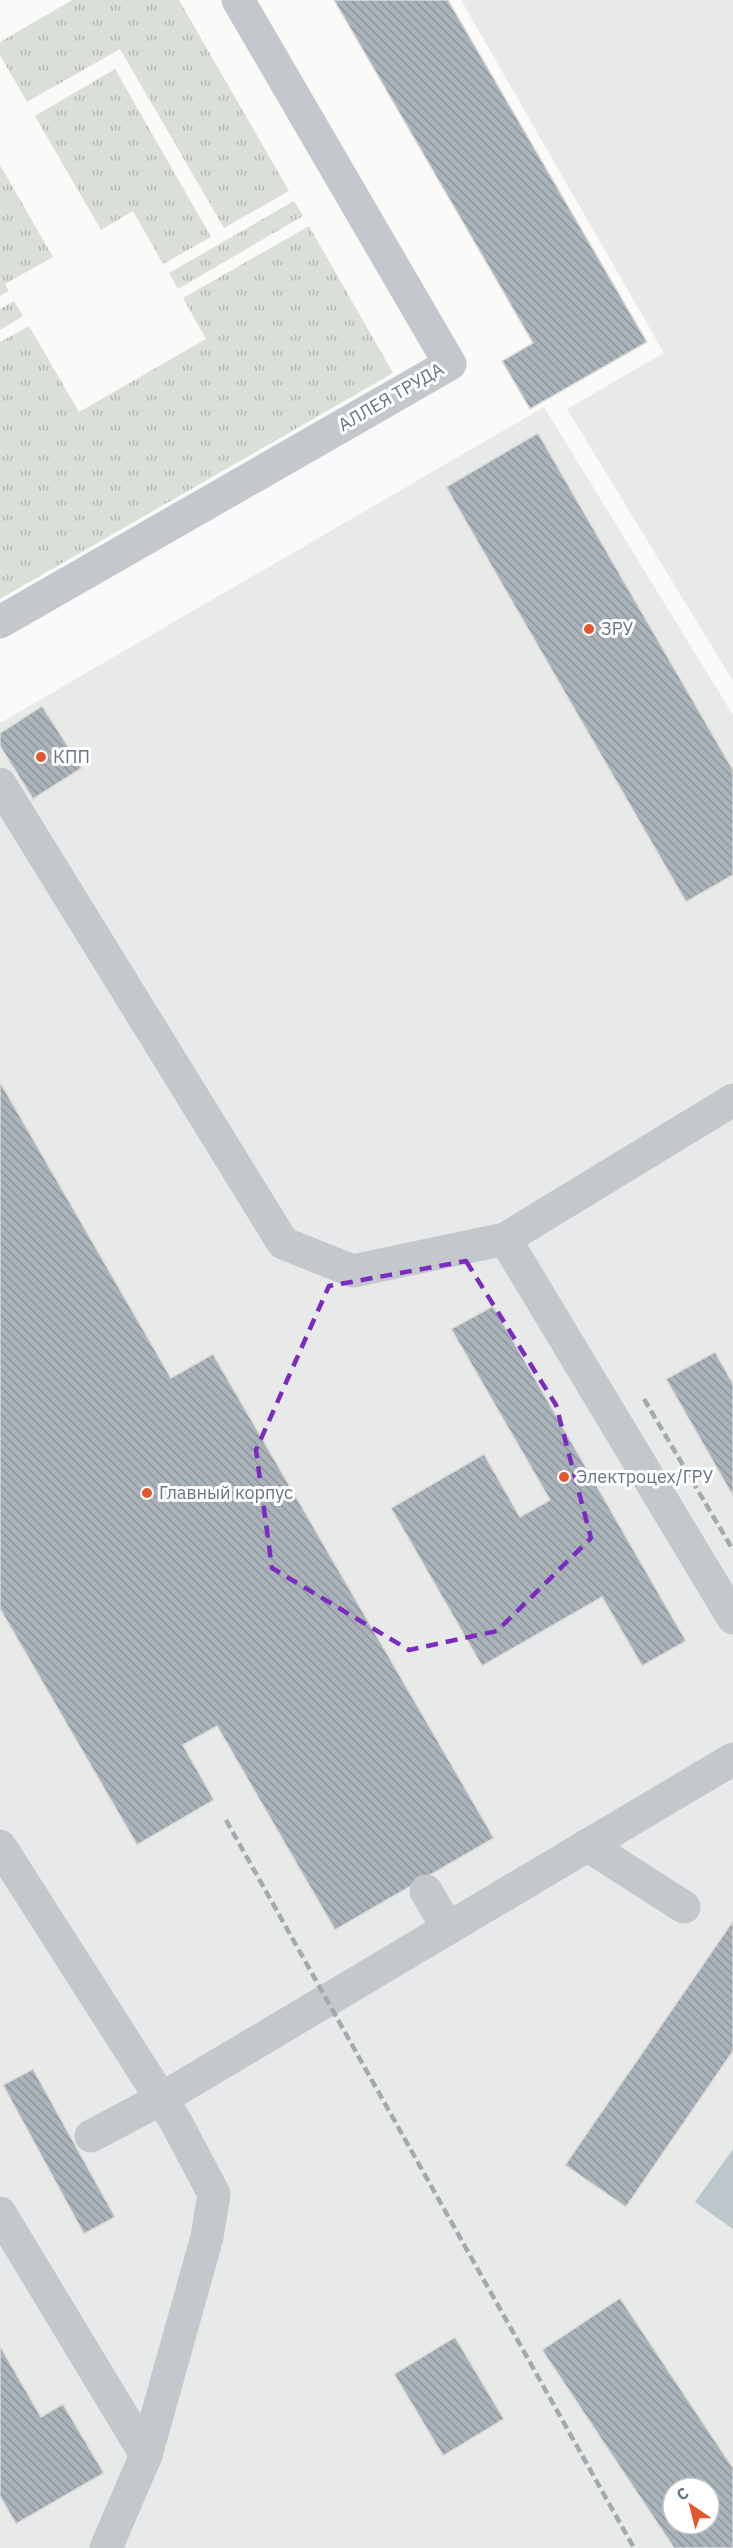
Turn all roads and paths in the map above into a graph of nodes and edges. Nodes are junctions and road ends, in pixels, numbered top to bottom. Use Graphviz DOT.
graph roads {
  1 [pos="238,0"];
  2 [pos="0,622"];
  3 [pos="0,784"];
  4 [pos="733,1100"];
  5 [pos="504,1239"];
  6 [pos="733,1618"];
  7 [pos="733,1759"];
  8 [pos="587,1845"];
  9 [pos="0,1846"];
  10 [pos="426,1891"];
  11 [pos="684,1907"];
  12 [pos="447,1927"];
  13 [pos="160,2099"];
  14 [pos="91,2136"];
  15 [pos="0,2213"];
  16 [pos="146,2455"];
  17 [pos="106,2548"];
  1 -- 2 [label="street, АЛЛЕЯ ТРУДА"];
  3 -- 5 [label="street"];
  4 -- 5 [label="street"];
  5 -- 6 [label="street"];
  7 -- 8 [label="street"];
  8 -- 11 [label="street"];
  8 -- 12 [label="street"];
  9 -- 13 [label="street"];
  10 -- 12 [label="street"];
  12 -- 13 [label="street"];
  13 -- 14 [label="street"];
  13 -- 16 [label="street"];
  15 -- 16 [label="street"];
  16 -- 17 [label="street"];
}
